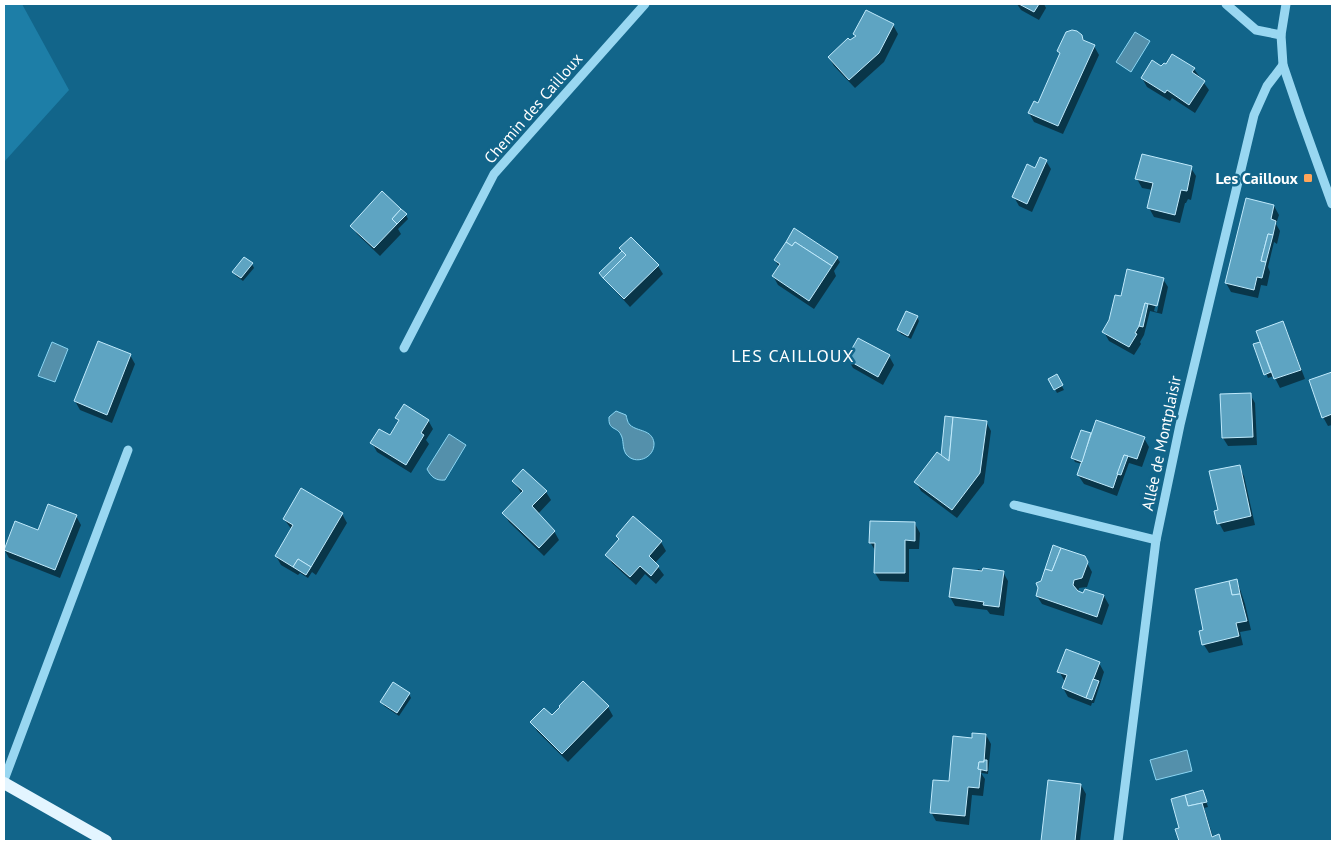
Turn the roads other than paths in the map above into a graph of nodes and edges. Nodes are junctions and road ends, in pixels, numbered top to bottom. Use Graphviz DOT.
graph roads {
  1 [pos="645,4"];
  2 [pos="1226,4"];
  3 [pos="1286,4"];
  4 [pos="1281,35"];
  5 [pos="1283,65"];
  6 [pos="1332,202"];
  7 [pos="404,348"];
  8 [pos="128,450"];
  9 [pos="1014,505"];
  10 [pos="1156,540"];
  11 [pos="4,781"];
  12 [pos="106,841"];
  13 [pos="1118,841"];
  1 -- 7 [label="street, Chemin des Cailloux"];
  2 -- 4 [label="street"];
  3 -- 4 [label="street"];
  4 -- 5 [label="street"];
  5 -- 6 [label="street"];
  5 -- 10 [label="street, Allée de Montplaisir"];
  8 -- 11 [label="street"];
  9 -- 10 [label="street"];
  10 -- 13 [label="street, Allée de Montplaisir"];
  11 -- 12 [label="main road"];
}
